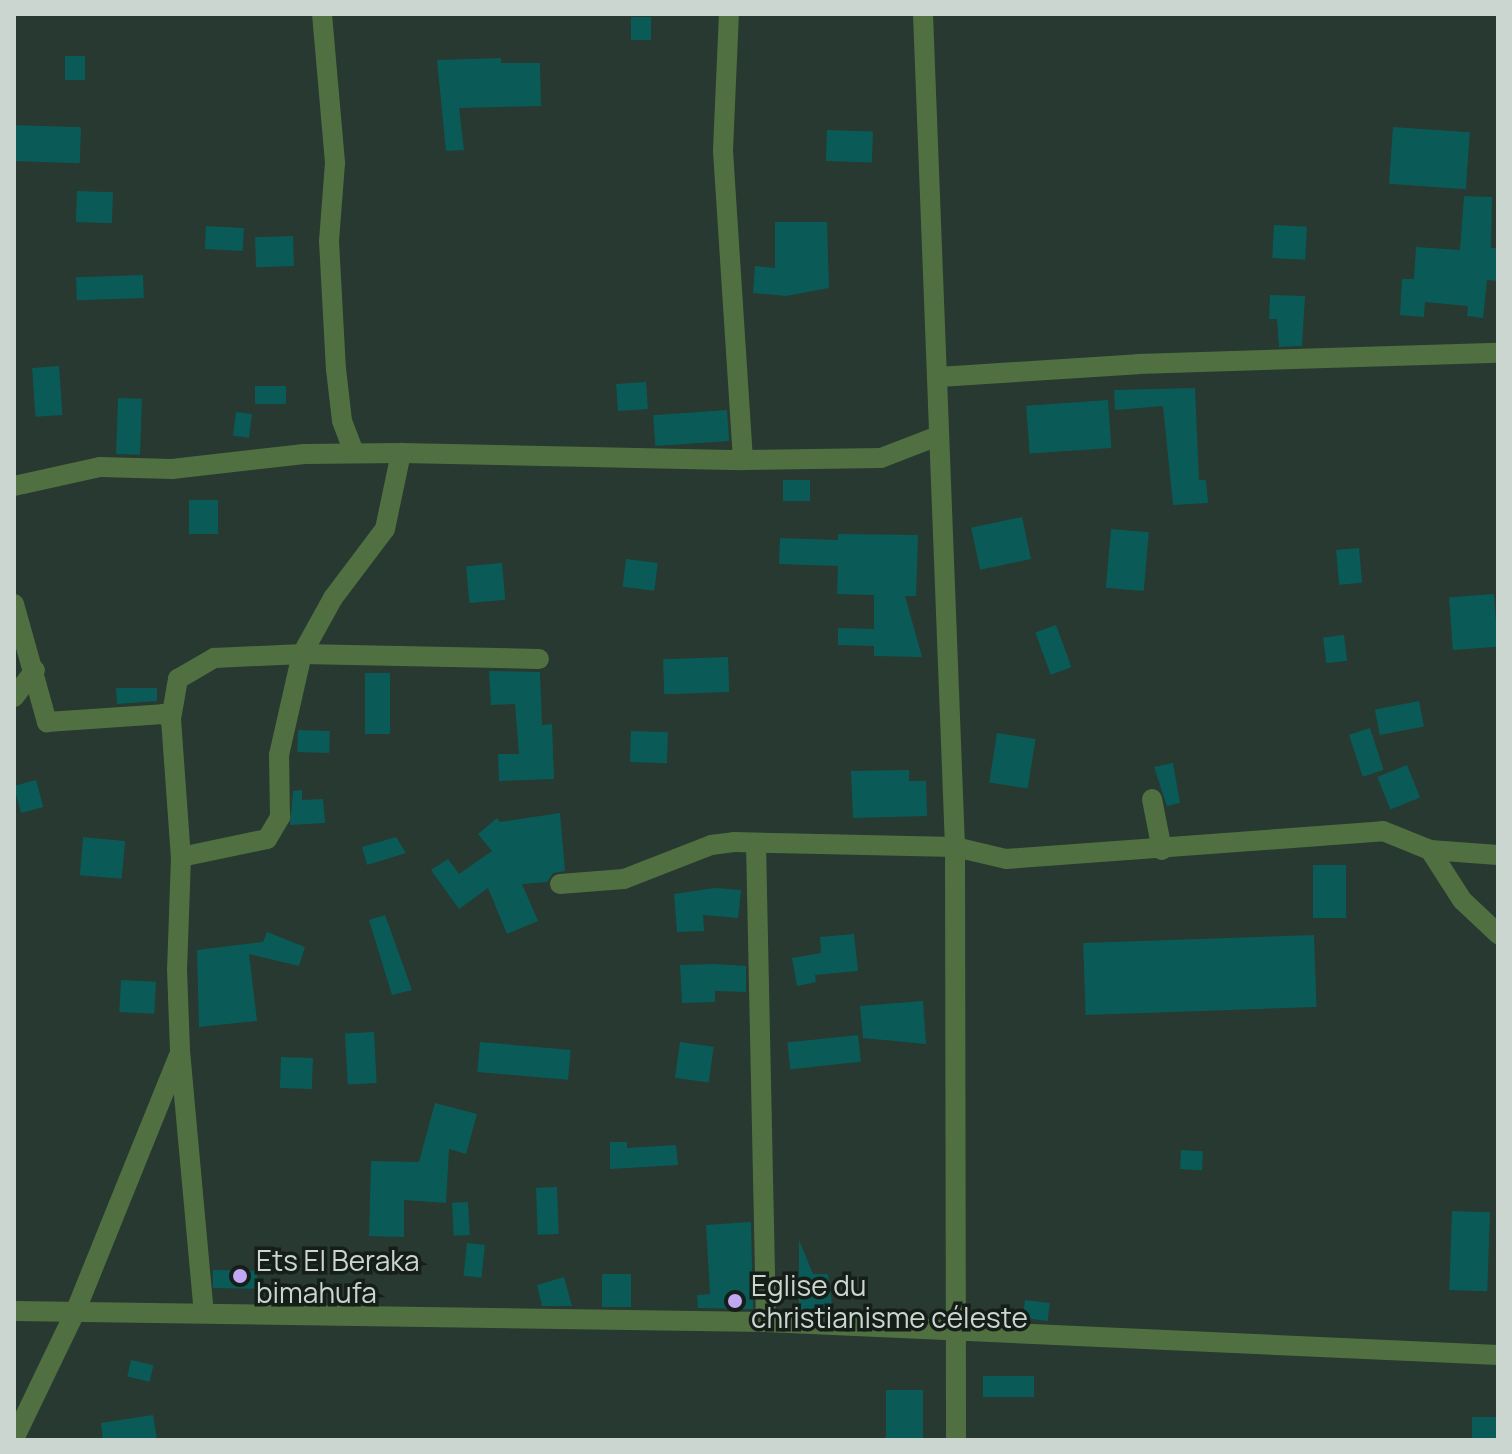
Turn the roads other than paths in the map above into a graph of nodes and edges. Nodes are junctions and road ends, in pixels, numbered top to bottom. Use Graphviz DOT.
graph roads {
  1 [pos="322,14"];
  2 [pos="729,14"];
  3 [pos="923,14"];
  4 [pos="1498,353"];
  5 [pos="939,377"];
  6 [pos="938,436"];
  7 [pos="354,452"];
  8 [pos="401,453"];
  9 [pos="743,460"];
  10 [pos="14,486"];
  11 [pos="15,607"];
  12 [pos="302,654"];
  13 [pos="539,659"];
  14 [pos="35,670"];
  15 [pos="14,697"];
  16 [pos="171,719"];
  17 [pos="1152,799"];
  18 [pos="756,843"];
  19 [pos="955,847"];
  20 [pos="1162,850"];
  21 [pos="1430,850"];
  22 [pos="1498,855"];
  23 [pos="181,857"];
  24 [pos="560,884"];
  25 [pos="1498,934"];
  26 [pos="180,1051"];
  27 [pos="76,1310"];
  28 [pos="14,1311"];
  29 [pos="204,1313"];
  30 [pos="766,1322"];
  31 [pos="958,1329"];
  32 [pos="1498,1355"];
  33 [pos="14,1439"];
  34 [pos="956,1440"];
  1 -- 7 [label="street"];
  2 -- 9 [label="street"];
  3 -- 5 [label="street"];
  4 -- 5 [label="street"];
  5 -- 6 [label="street"];
  6 -- 9 [label="street"];
  6 -- 19 [label="street"];
  7 -- 8 [label="street"];
  7 -- 10 [label="street"];
  8 -- 9 [label="street"];
  8 -- 12 [label="street"];
  11 -- 14 [label="street"];
  12 -- 13 [label="street"];
  12 -- 16 [label="street"];
  12 -- 23 [label="street"];
  14 -- 15 [label="street"];
  14 -- 16 [label="street"];
  16 -- 23 [label="street"];
  17 -- 20 [label="street"];
  18 -- 19 [label="street"];
  18 -- 24 [label="street"];
  18 -- 30 [label="street"];
  19 -- 20 [label="street"];
  19 -- 31 [label="street"];
  20 -- 21 [label="street"];
  21 -- 22 [label="street"];
  21 -- 25 [label="street"];
  23 -- 26 [label="street"];
  26 -- 27 [label="street"];
  26 -- 29 [label="street"];
  27 -- 28 [label="street"];
  27 -- 29 [label="street"];
  27 -- 33 [label="street"];
  29 -- 30 [label="street"];
  30 -- 31 [label="street"];
  31 -- 32 [label="street"];
  31 -- 34 [label="street"];
}
